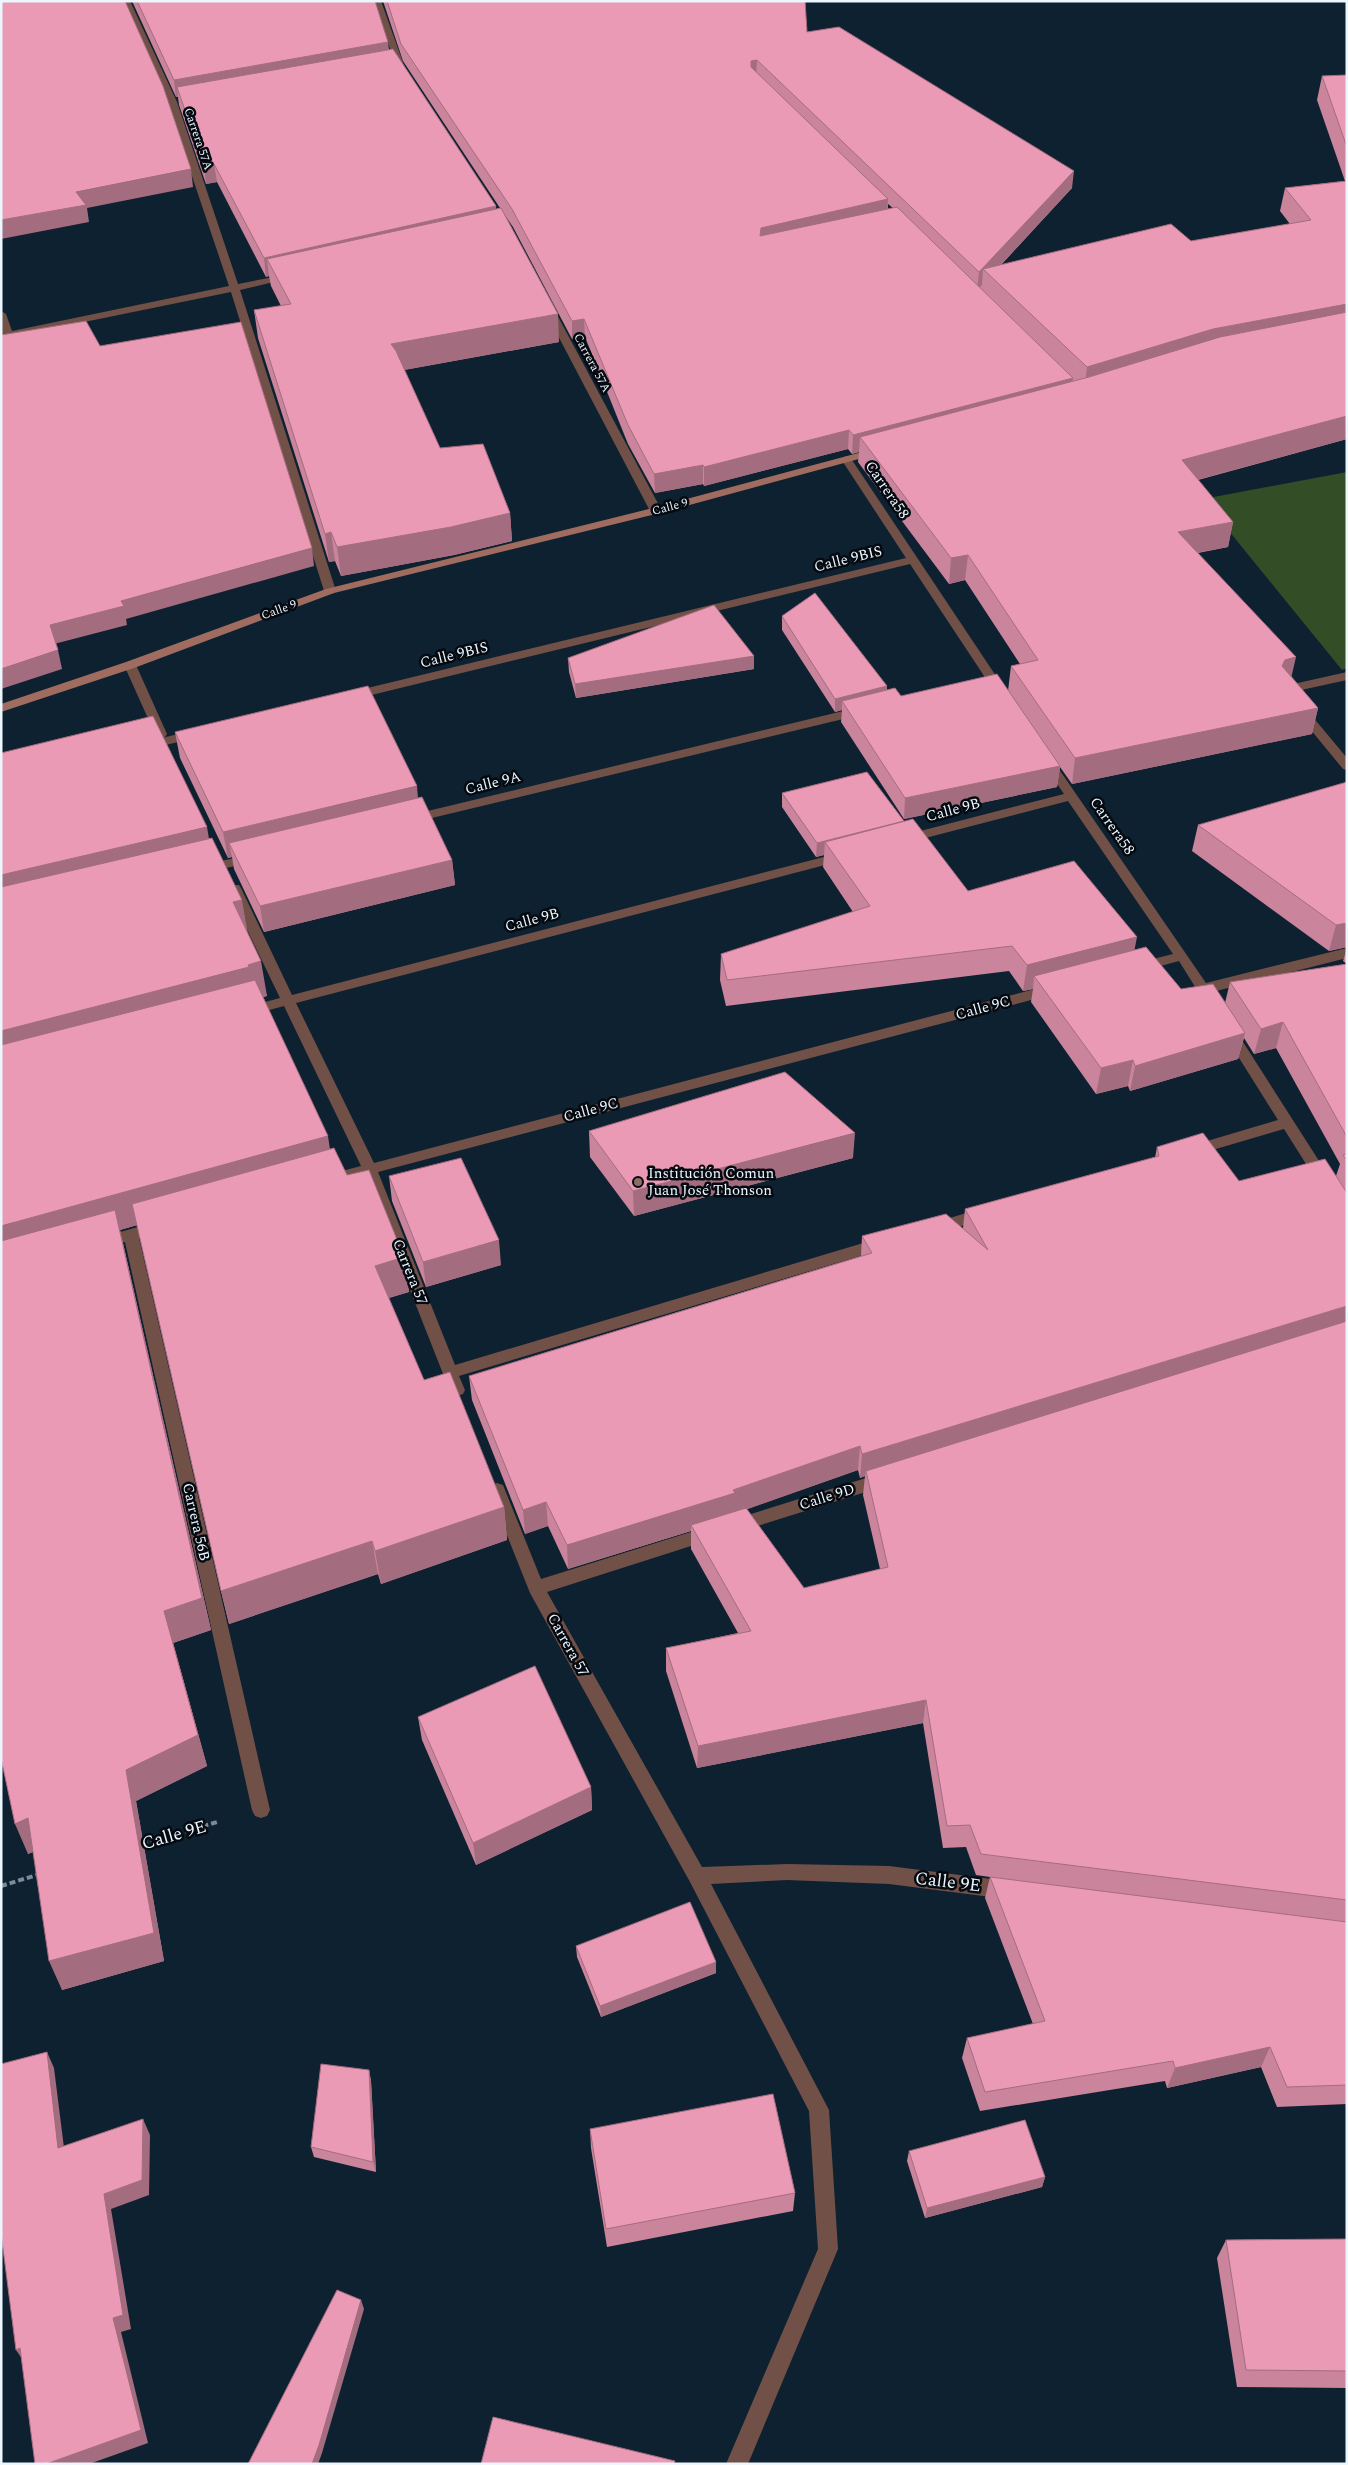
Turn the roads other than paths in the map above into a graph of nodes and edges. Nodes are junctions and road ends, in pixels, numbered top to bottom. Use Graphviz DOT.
graph roads {
  1 [pos="126,1"];
  2 [pos="378,1"];
  3 [pos="408,78"];
  4 [pos="303,274"];
  5 [pos="236,289"];
  6 [pos="542,296"];
  7 [pos="1,314"];
  8 [pos="4,336"];
  9 [pos="884,449"];
  10 [pos="846,459"];
  11 [pos="656,511"];
  12 [pos="914,559"];
  13 [pos="330,591"];
  14 [pos="130,665"];
  15 [pos="1347,676"];
  16 [pos="337,700"];
  17 [pos="1008,703"];
  18 [pos="877,707"];
  19 [pos="1,708"];
  20 [pos="203,733"];
  21 [pos="164,742"];
  22 [pos="135,748"];
  23 [pos="1040,750"];
  24 [pos="172,760"];
  25 [pos="1347,766"];
  26 [pos="1071,796"];
  27 [pos="396,823"];
  28 [pos="890,844"];
  29 [pos="214,847"];
  30 [pos="861,851"];
  31 [pos="261,855"];
  32 [pos="223,865"];
  33 [pos="194,872"];
  34 [pos="1347,953"];
  35 [pos="1182,956"];
  36 [pos="1125,971"];
  37 [pos="1067,986"];
  38 [pos="1203,989"];
  39 [pos="287,1001"];
  40 [pos="240,1013"];
  41 [pos="1287,1122"];
  42 [pos="1173,1157"];
  43 [pos="369,1168"];
  44 [pos="312,1184"];
  45 [pos="1332,1192"];
  46 [pos="1002,1208"];
  47 [pos="169,1224"];
  48 [pos="926,1231"];
  49 [pos="131,1235"];
  50 [pos="897,1239"];
  51 [pos="94,1245"];
  52 [pos="450,1373"];
  53 [pos="461,1400"];
  54 [pos="490,1472"];
  55 [pos="902,1474"];
  56 [pos="536,1588"];
  57 [pos="261,1810"];
  58 [pos="697,1876"];
  59 [pos="1026,1892"];
  60 [pos="737,2464"];
  1 -- 5 [label="street, Carrera 57A"];
  2 -- 3 [label="street"];
  4 -- 5 [label="street"];
  5 -- 8 [label="street"];
  5 -- 13 [label="street, Carrera 57A"];
  6 -- 11 [label="street, Carrera 57A"];
  7 -- 8 [label="street"];
  9 -- 10 [label="street, Calle 9"];
  10 -- 11 [label="street, Calle 9"];
  10 -- 12 [label="street, Carrera58"];
  11 -- 13 [label="street, Calle 9"];
  12 -- 16 [label="street, Calle 9BIS"];
  12 -- 17 [label="street, Carrera58"];
  13 -- 14 [label="street, Calle 9"];
  14 -- 19 [label="street, Calle 9"];
  14 -- 21 [label="street"];
  15 -- 25 [label="street"];
  18 -- 27 [label="street, Calle 9A"];
  20 -- 21 [label="street"];
  21 -- 22 [label="street"];
  21 -- 24 [label="street"];
  23 -- 26 [label="street, Carrera58"];
  26 -- 28 [label="street, Calle 9B"];
  26 -- 35 [label="street, Carrera58"];
  29 -- 32 [label="street, Carrera 57"];
  30 -- 39 [label="street, Calle 9B"];
  31 -- 32 [label="street"];
  32 -- 33 [label="street"];
  32 -- 39 [label="street, Carrera 57"];
  34 -- 38 [label="street"];
  35 -- 36 [label="street"];
  35 -- 38 [label="street, Carrera58"];
  37 -- 43 [label="street, Calle 9C"];
  38 -- 41 [label="street, Carrera58"];
  39 -- 40 [label="street, Calle 9B"];
  39 -- 43 [label="street, Carrera 57"];
  41 -- 42 [label="street"];
  41 -- 45 [label="street, Carrera58"];
  43 -- 44 [label="street, Calle 9C"];
  43 -- 52 [label="street, Carrera 57"];
  46 -- 48 [label="street"];
  47 -- 49 [label="street"];
  49 -- 51 [label="street"];
  49 -- 57 [label="street, Carrera 56B"];
  50 -- 52 [label="street"];
  52 -- 53 [label="street, Carrera 57"];
  54 -- 56 [label="street, Carrera 57"];
  55 -- 56 [label="street, Calle 9D"];
  56 -- 58 [label="street, Carrera 57"];
  58 -- 59 [label="street, Calle 9E"];
  58 -- 60 [label="street, Carrera 57"];
}
